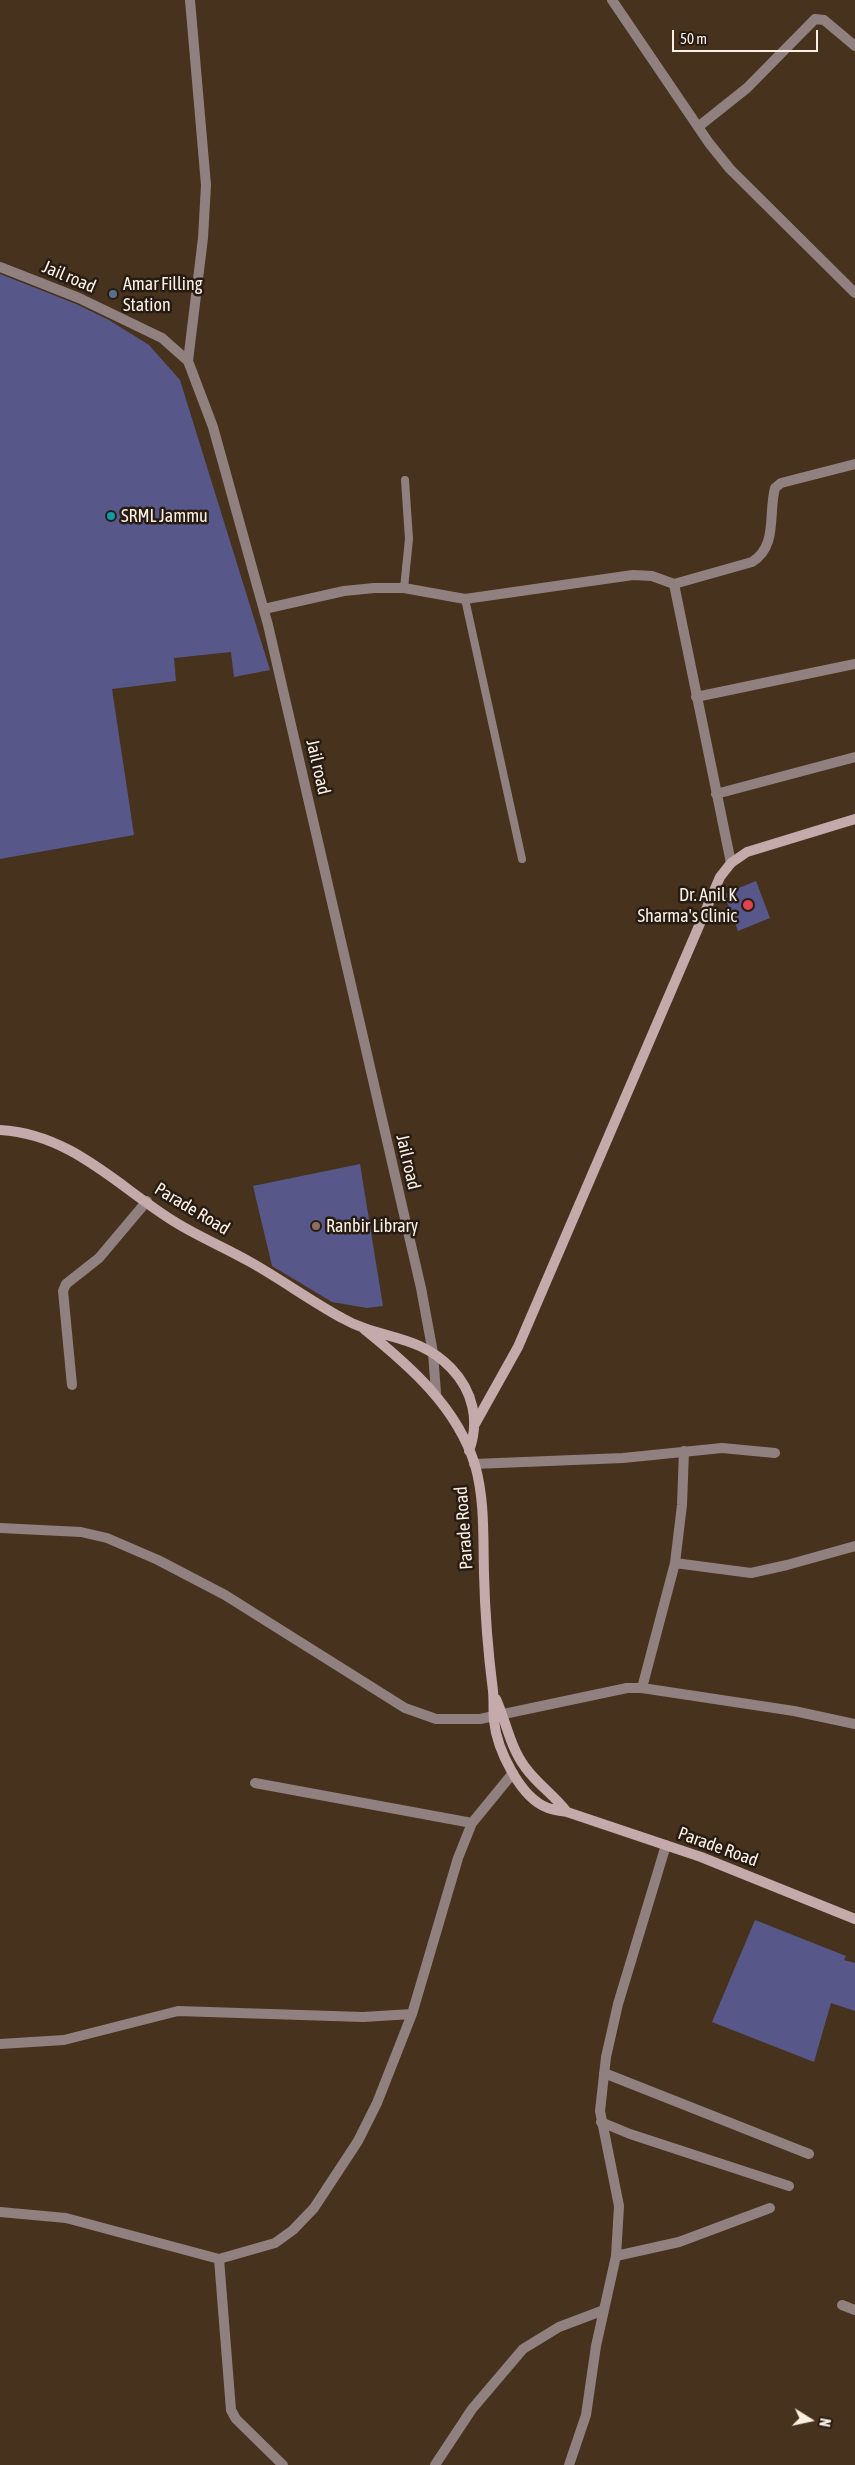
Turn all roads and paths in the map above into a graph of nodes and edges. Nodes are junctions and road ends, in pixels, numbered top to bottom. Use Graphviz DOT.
graph roads {
  1 [pos="190,0"];
  2 [pos="612,0"];
  3 [pos="855,46"];
  4 [pos="698,126"];
  5 [pos="0,267"];
  6 [pos="855,292"];
  7 [pos="188,361"];
  8 [pos="855,464"];
  9 [pos="405,480"];
  10 [pos="674,584"];
  11 [pos="404,588"];
  12 [pos="465,599"];
  13 [pos="264,609"];
  14 [pos="855,664"];
  15 [pos="696,697"];
  16 [pos="855,757"];
  17 [pos="716,794"];
  18 [pos="855,819"];
  19 [pos="522,859"];
  20 [pos="731,863"];
  21 [pos="0,1130"];
  22 [pos="147,1201"];
  23 [pos="364,1329"];
  24 [pos="433,1353"];
  25 [pos="72,1385"];
  26 [pos="436,1394"];
  27 [pos="475,1424"];
  28 [pos="469,1451"];
  29 [pos="684,1451"];
  30 [pos="775,1453"];
  31 [pos="474,1464"];
  32 [pos="0,1528"];
  33 [pos="855,1546"];
  34 [pos="675,1563"];
  35 [pos="642,1688"];
  36 [pos="499,1716"];
  37 [pos="855,1724"];
  38 [pos="513,1773"];
  39 [pos="255,1783"];
  40 [pos="567,1812"];
  41 [pos="472,1823"];
  42 [pos="666,1845"];
  43 [pos="855,1919"];
  44 [pos="412,2014"];
  45 [pos="0,2044"];
  46 [pos="604,2074"];
  47 [pos="601,2122"];
  48 [pos="809,2154"];
  49 [pos="788,2186"];
  50 [pos="770,2208"];
  51 [pos="0,2212"];
  52 [pos="616,2256"];
  53 [pos="219,2259"];
  54 [pos="842,2305"];
  55 [pos="604,2310"];
  56 [pos="855,2310"];
  57 [pos="283,2465"];
  58 [pos="435,2465"];
  59 [pos="568,2465"];
  1 -- 7 [label="street"];
  2 -- 4 [label="street"];
  3 -- 4 [label="street"];
  4 -- 6 [label="street"];
  5 -- 7 [label="street, Jail road"];
  7 -- 13 [label="street, Jail road"];
  8 -- 10 [label="street"];
  9 -- 11 [label="lane"];
  10 -- 12 [label="street"];
  10 -- 15 [label="street"];
  11 -- 12 [label="street"];
  11 -- 13 [label="street"];
  12 -- 19 [label="lane"];
  13 -- 24 [label="street, Jail road"];
  14 -- 15 [label="street"];
  15 -- 17 [label="street"];
  16 -- 17 [label="street"];
  17 -- 20 [label="street"];
  18 -- 20 [label="main road"];
  20 -- 27 [label="main road"];
  21 -- 22 [label="main road, Parade Road"];
  22 -- 23 [label="main road, Parade Road"];
  22 -- 25 [label="street"];
  23 -- 24 [label="main road"];
  23 -- 26 [label="main road, Parade Road"];
  24 -- 26 [label="street, Jail road"];
  24 -- 27 [label="main road"];
  26 -- 28 [label="main road, Parade Road"];
  27 -- 28 [label="main road"];
  28 -- 31 [label="main road, Parade Road"];
  29 -- 30 [label="street"];
  29 -- 31 [label="street"];
  29 -- 34 [label="street"];
  31 -- 36 [label="main road, Parade Road"];
  32 -- 36 [label="street"];
  33 -- 34 [label="street"];
  34 -- 35 [label="street"];
  35 -- 36 [label="street"];
  35 -- 37 [label="street"];
  36 -- 38 [label="main road, Parade Road"];
  36 -- 40 [label="main road, Parade Road"];
  38 -- 40 [label="main road, Parade Road"];
  38 -- 41 [label="street"];
  39 -- 41 [label="street"];
  40 -- 42 [label="main road, Parade Road"];
  41 -- 44 [label="street"];
  42 -- 43 [label="main road, Parade Road"];
  42 -- 46 [label="street"];
  44 -- 45 [label="street"];
  44 -- 53 [label="street"];
  46 -- 47 [label="street"];
  46 -- 48 [label="street"];
  47 -- 49 [label="street"];
  47 -- 52 [label="street"];
  50 -- 52 [label="street"];
  51 -- 53 [label="street"];
  52 -- 55 [label="street"];
  53 -- 57 [label="street"];
  54 -- 56 [label="street"];
  55 -- 58 [label="street"];
  55 -- 59 [label="street"];
}
